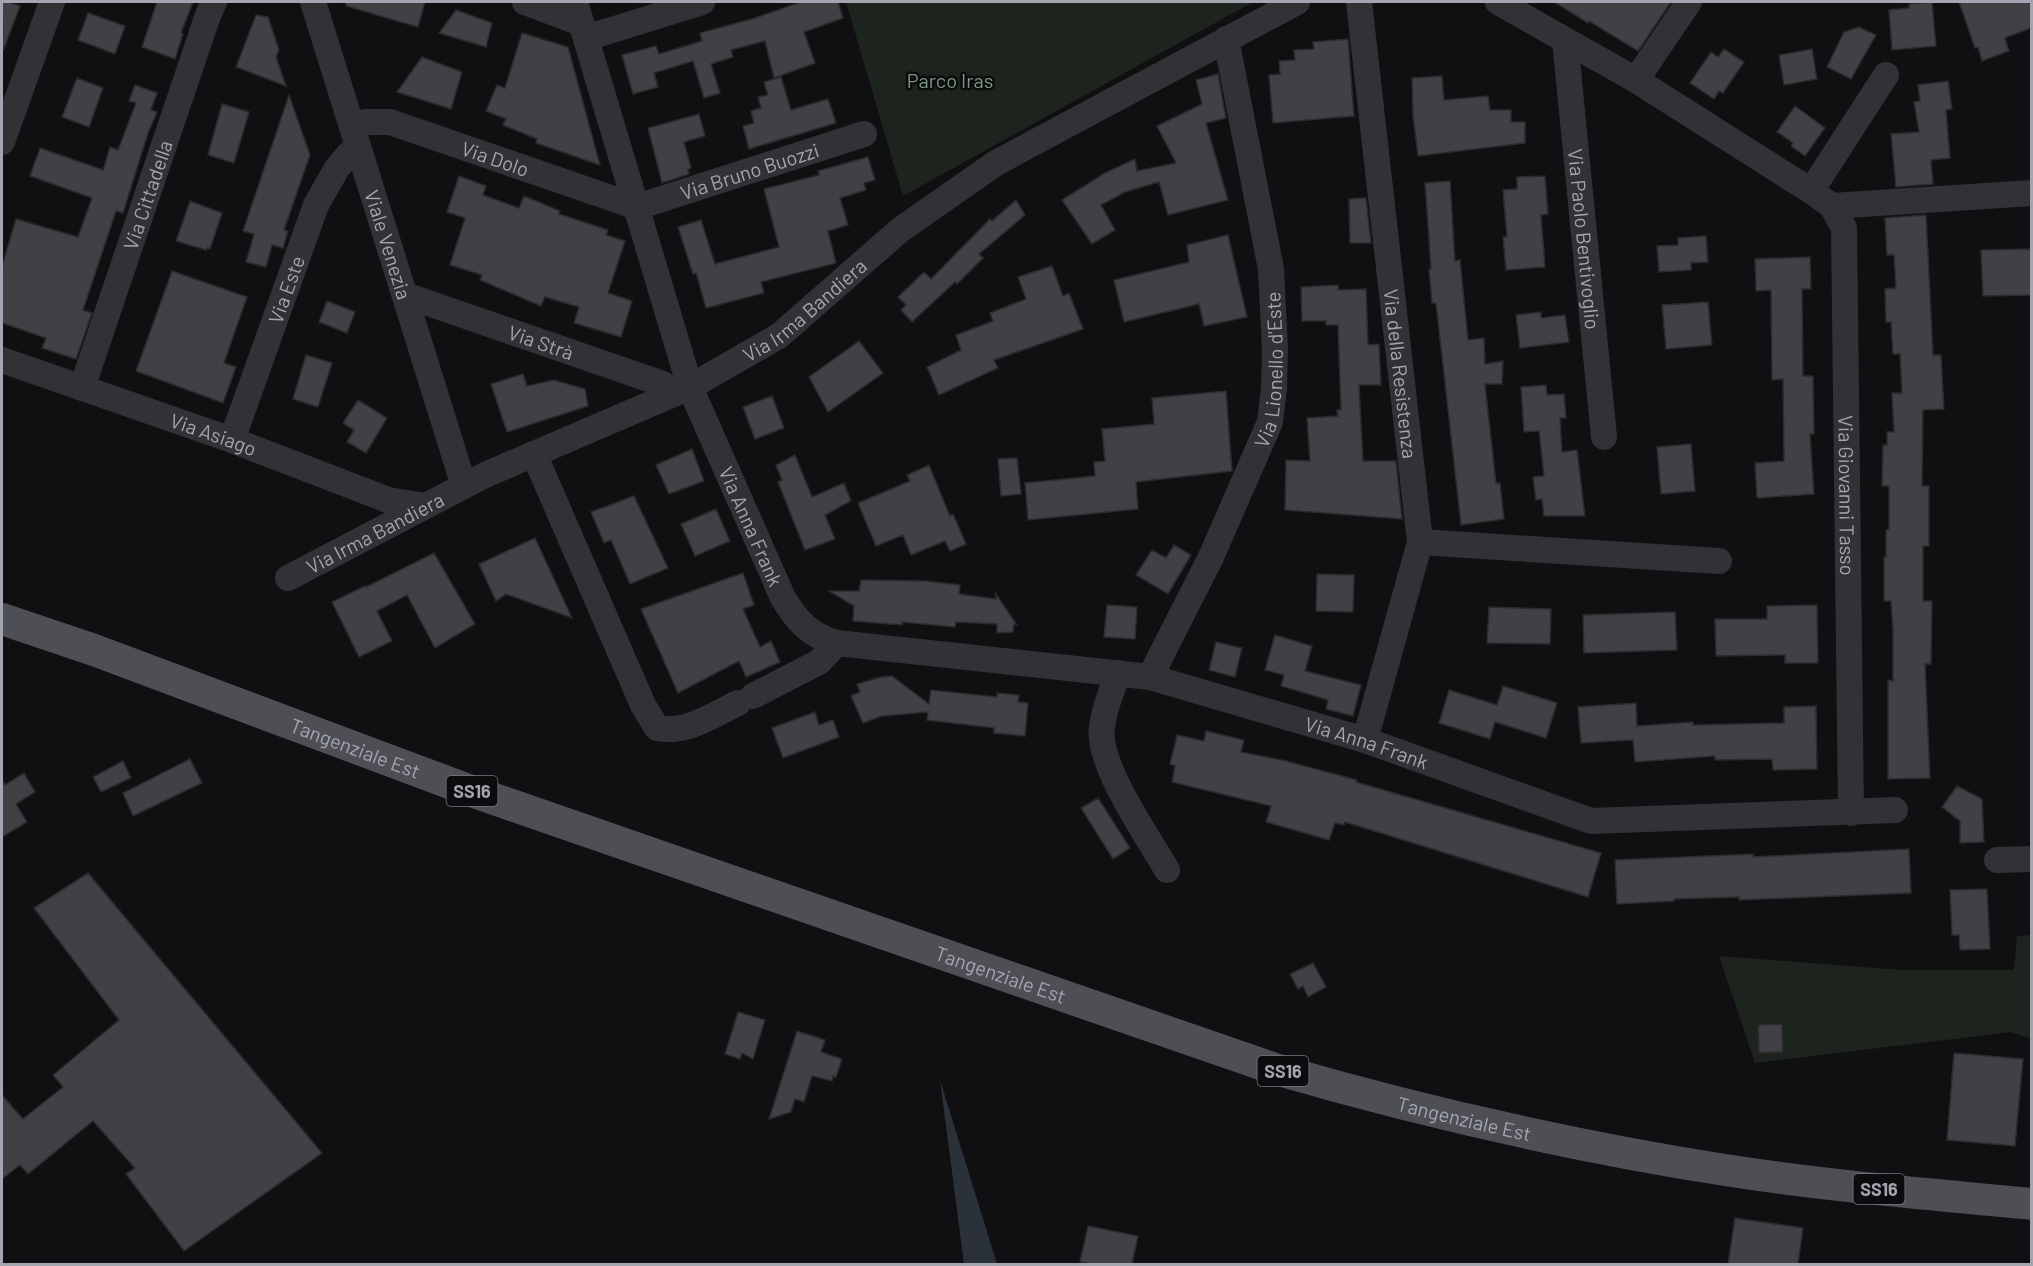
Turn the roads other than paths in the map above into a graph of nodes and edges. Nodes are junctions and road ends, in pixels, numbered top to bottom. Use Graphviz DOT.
graph roads {
  1 [pos="52,2"];
  2 [pos="214,2"];
  3 [pos="313,2"];
  4 [pos="525,2"];
  5 [pos="702,2"];
  6 [pos="1297,2"];
  7 [pos="1359,2"];
  8 [pos="1689,2"];
  9 [pos="1506,4"];
  10 [pos="581,21"];
  11 [pos="1226,39"];
  12 [pos="1565,40"];
  13 [pos="1886,75"];
  14 [pos="1636,80"];
  15 [pos="864,134"];
  16 [pos="355,137"];
  17 [pos="2,142"];
  18 [pos="1811,191"];
  19 [pos="2031,193"];
  20 [pos="1832,206"];
  21 [pos="636,207"];
  22 [pos="405,295"];
  23 [pos="2,360"];
  24 [pos="82,388"];
  25 [pos="682,391"];
  26 [pos="1604,437"];
  27 [pos="232,440"];
  28 [pos="534,454"];
  29 [pos="464,486"];
  30 [pos="426,506"];
  31 [pos="1420,542"];
  32 [pos="1719,561"];
  33 [pos="288,578"];
  34 [pos="2,619"];
  35 [pos="837,643"];
  36 [pos="1118,672"];
  37 [pos="1150,677"];
  38 [pos="1365,740"];
  39 [pos="1895,810"];
  40 [pos="1851,813"];
  41 [pos="2031,859"];
  42 [pos="1997,860"];
  43 [pos="1167,870"];
  44 [pos="2031,1204"];
  1 -- 17 [label="street"];
  2 -- 24 [label="street, Via Cittadella"];
  3 -- 16 [label="street, Viale Venezia"];
  4 -- 10 [label="street"];
  5 -- 10 [label="street"];
  6 -- 11 [label="street, Via Irma Bandiera"];
  7 -- 31 [label="street, Via della Resistenza"];
  8 -- 14 [label="street"];
  9 -- 12 [label="street"];
  10 -- 21 [label="street"];
  11 -- 25 [label="street, Via Irma Bandiera"];
  11 -- 37 [label="street, Via Lionello d'Este"];
  12 -- 14 [label="street"];
  12 -- 26 [label="street, Via Paolo Bentivoglio"];
  13 -- 18 [label="street"];
  14 -- 18 [label="street"];
  15 -- 21 [label="street, Via Bruno Buozzi"];
  16 -- 21 [label="street, Via Dolo"];
  16 -- 22 [label="street, Viale Venezia"];
  16 -- 27 [label="street, Via Este"];
  18 -- 20 [label="street"];
  19 -- 20 [label="street"];
  20 -- 40 [label="street, Via Giovanni Tasso"];
  21 -- 25 [label="street"];
  22 -- 25 [label="street, Via Strà"];
  22 -- 29 [label="street, Viale Venezia"];
  23 -- 24 [label="street, Via Asiago"];
  24 -- 27 [label="street, Via Asiago"];
  25 -- 28 [label="street, Via Irma Bandiera"];
  25 -- 35 [label="street, Via Anna Frank"];
  27 -- 30 [label="street, Via Asiago"];
  28 -- 29 [label="street, Via Irma Bandiera"];
  28 -- 35 [label="street"];
  29 -- 30 [label="street, Via Irma Bandiera"];
  30 -- 33 [label="street, Via Irma Bandiera"];
  31 -- 32 [label="street"];
  31 -- 38 [label="street, Via della Resistenza"];
  34 -- 44 [label="main road, Tangenziale Est / SS16"];
  35 -- 36 [label="street, Via Anna Frank"];
  36 -- 37 [label="street, Via Anna Frank"];
  36 -- 43 [label="street"];
  37 -- 38 [label="street, Via Anna Frank"];
  38 -- 40 [label="street, Via Anna Frank"];
  39 -- 40 [label="street, Via Anna Frank"];
  41 -- 42 [label="street"];
}
